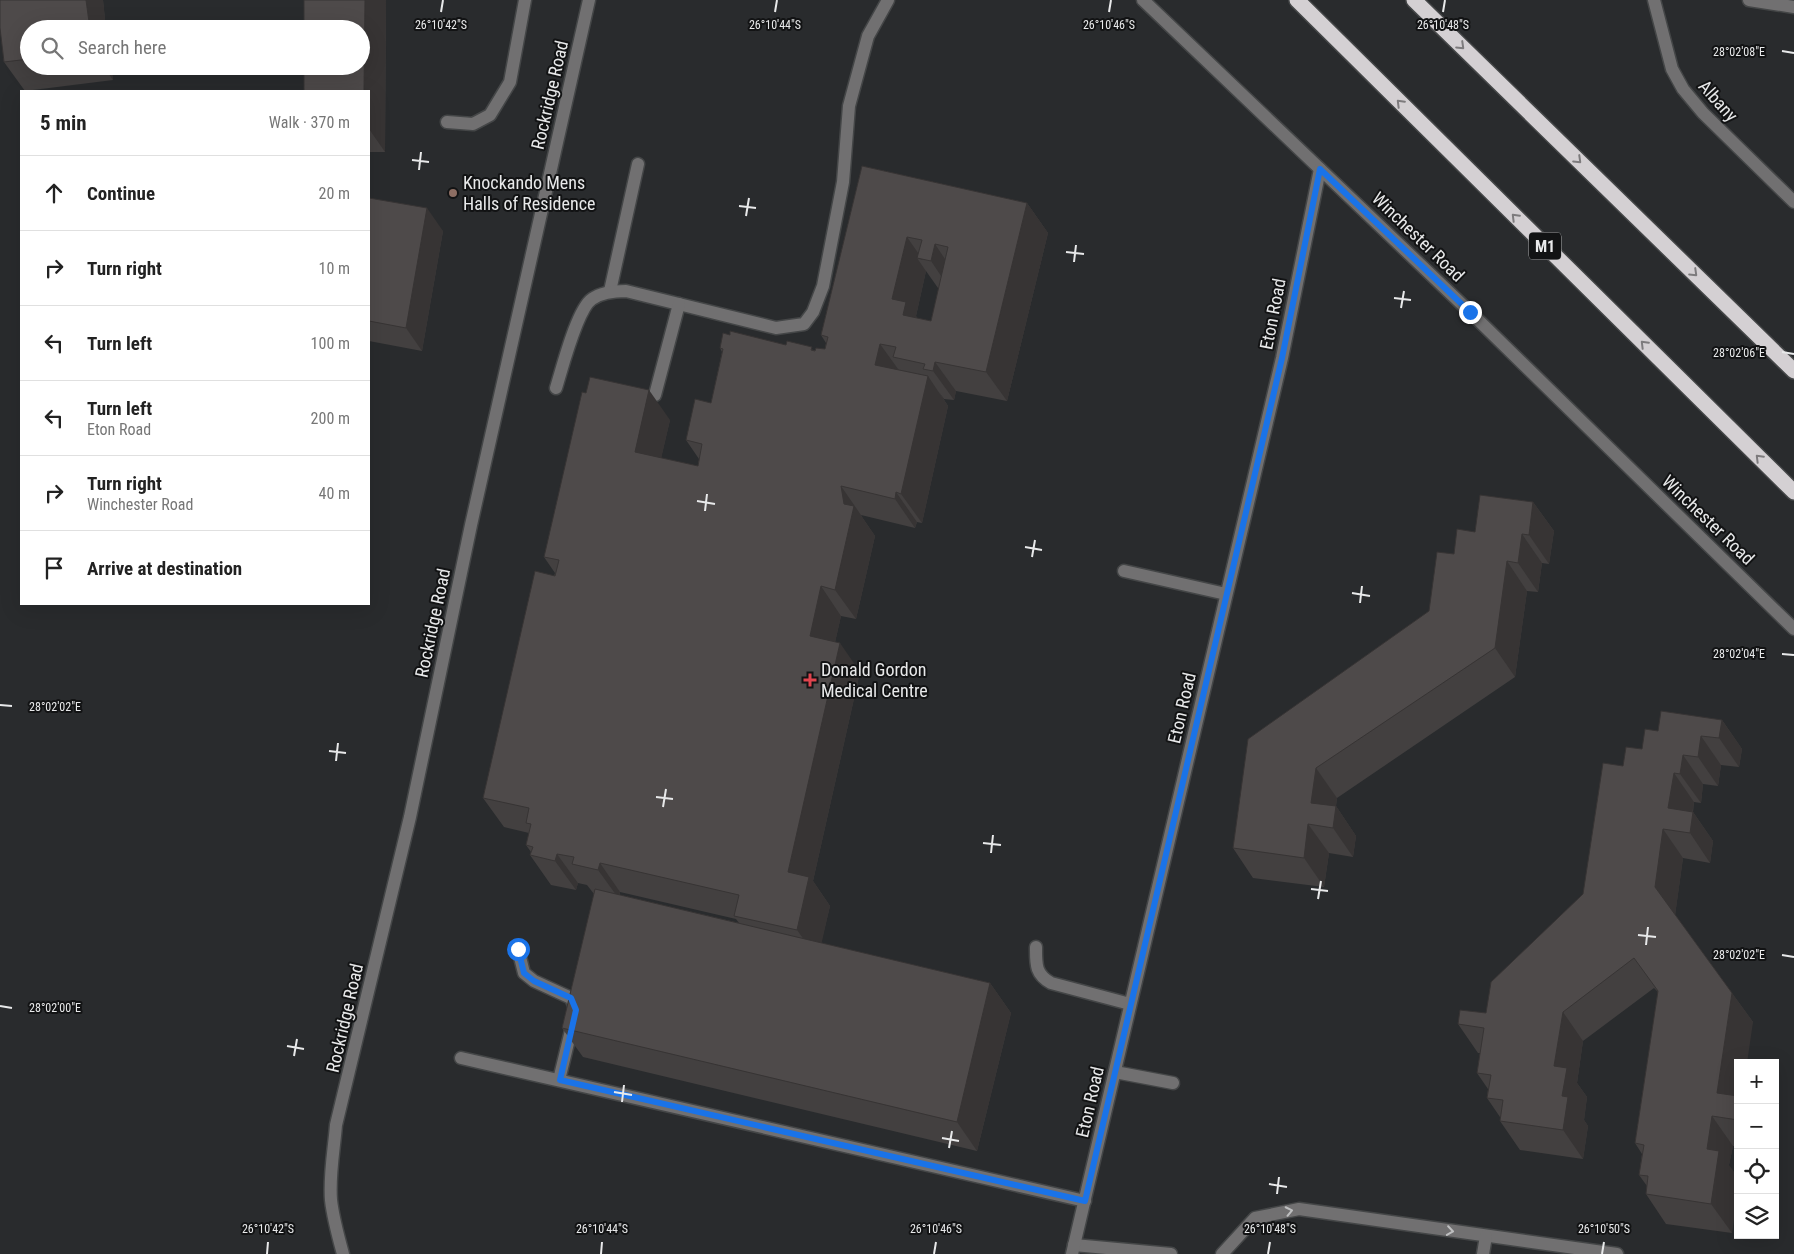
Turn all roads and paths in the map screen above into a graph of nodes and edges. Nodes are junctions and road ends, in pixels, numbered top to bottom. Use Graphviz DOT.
graph roads {
  1 [pos="524,0"];
  2 [pos="589,0"];
  3 [pos="888,0"];
  4 [pos="1143,0"];
  5 [pos="1297,0"];
  6 [pos="1414,0"];
  7 [pos="1654,0"];
  8 [pos="1749,0"];
  9 [pos="1794,7"];
  10 [pos="447,122"];
  11 [pos="638,164"];
  12 [pos="1320,169"];
  13 [pos="1794,202"];
  14 [pos="610,291"];
  15 [pos="679,304"];
  16 [pos="1761,338"];
  17 [pos="1794,357"];
  18 [pos="1794,371"];
  19 [pos="556,388"];
  20 [pos="655,395"];
  21 [pos="1794,492"];
  22 [pos="1124,571"];
  23 [pos="1226,594"];
  24 [pos="1794,629"];
  25 [pos="1036,947"];
  26 [pos="518,949"];
  27 [pos="1130,1004"];
  28 [pos="461,1058"];
  29 [pos="1115,1072"];
  30 [pos="560,1080"];
  31 [pos="1174,1083"];
  32 [pos="1085,1201"];
  33 [pos="1486,1236"];
  34 [pos="1073,1250"];
  35 [pos="343,1254"];
  36 [pos="1171,1254"];
  37 [pos="1222,1254"];
  38 [pos="1483,1254"];
  39 [pos="1617,1254"];
  1 -- 10 [label="street"];
  2 -- 35 [label="street, Rockridge Road"];
  3 -- 15 [label="street"];
  4 -- 12 [label="street, Winchester Road"];
  21 -- 5 [label="highway, M1, one-way"];
  6 -- 16 [label="highway, one-way"];
  7 -- 13 [label="street, Albany"];
  8 -- 9 [label="street"];
  11 -- 14 [label="street"];
  12 -- 23 [label="street, Eton Road"];
  12 -- 24 [label="street, Winchester Road"];
  14 -- 15 [label="street"];
  14 -- 19 [label="street"];
  15 -- 20 [label="street"];
  16 -- 17 [label="highway"];
  16 -- 18 [label="highway"];
  22 -- 23 [label="street"];
  23 -- 27 [label="street, Eton Road"];
  25 -- 27 [label="street"];
  26 -- 30 [label="street"];
  27 -- 29 [label="street, Eton Road"];
  28 -- 30 [label="street"];
  29 -- 31 [label="street"];
  29 -- 32 [label="street, Eton Road"];
  30 -- 32 [label="street"];
  32 -- 34 [label="street, Eton Road"];
  37 -- 33 [label="street, one-way"];
  33 -- 38 [label="street"];
  33 -- 39 [label="street"];
  34 -- 36 [label="street"];
}
